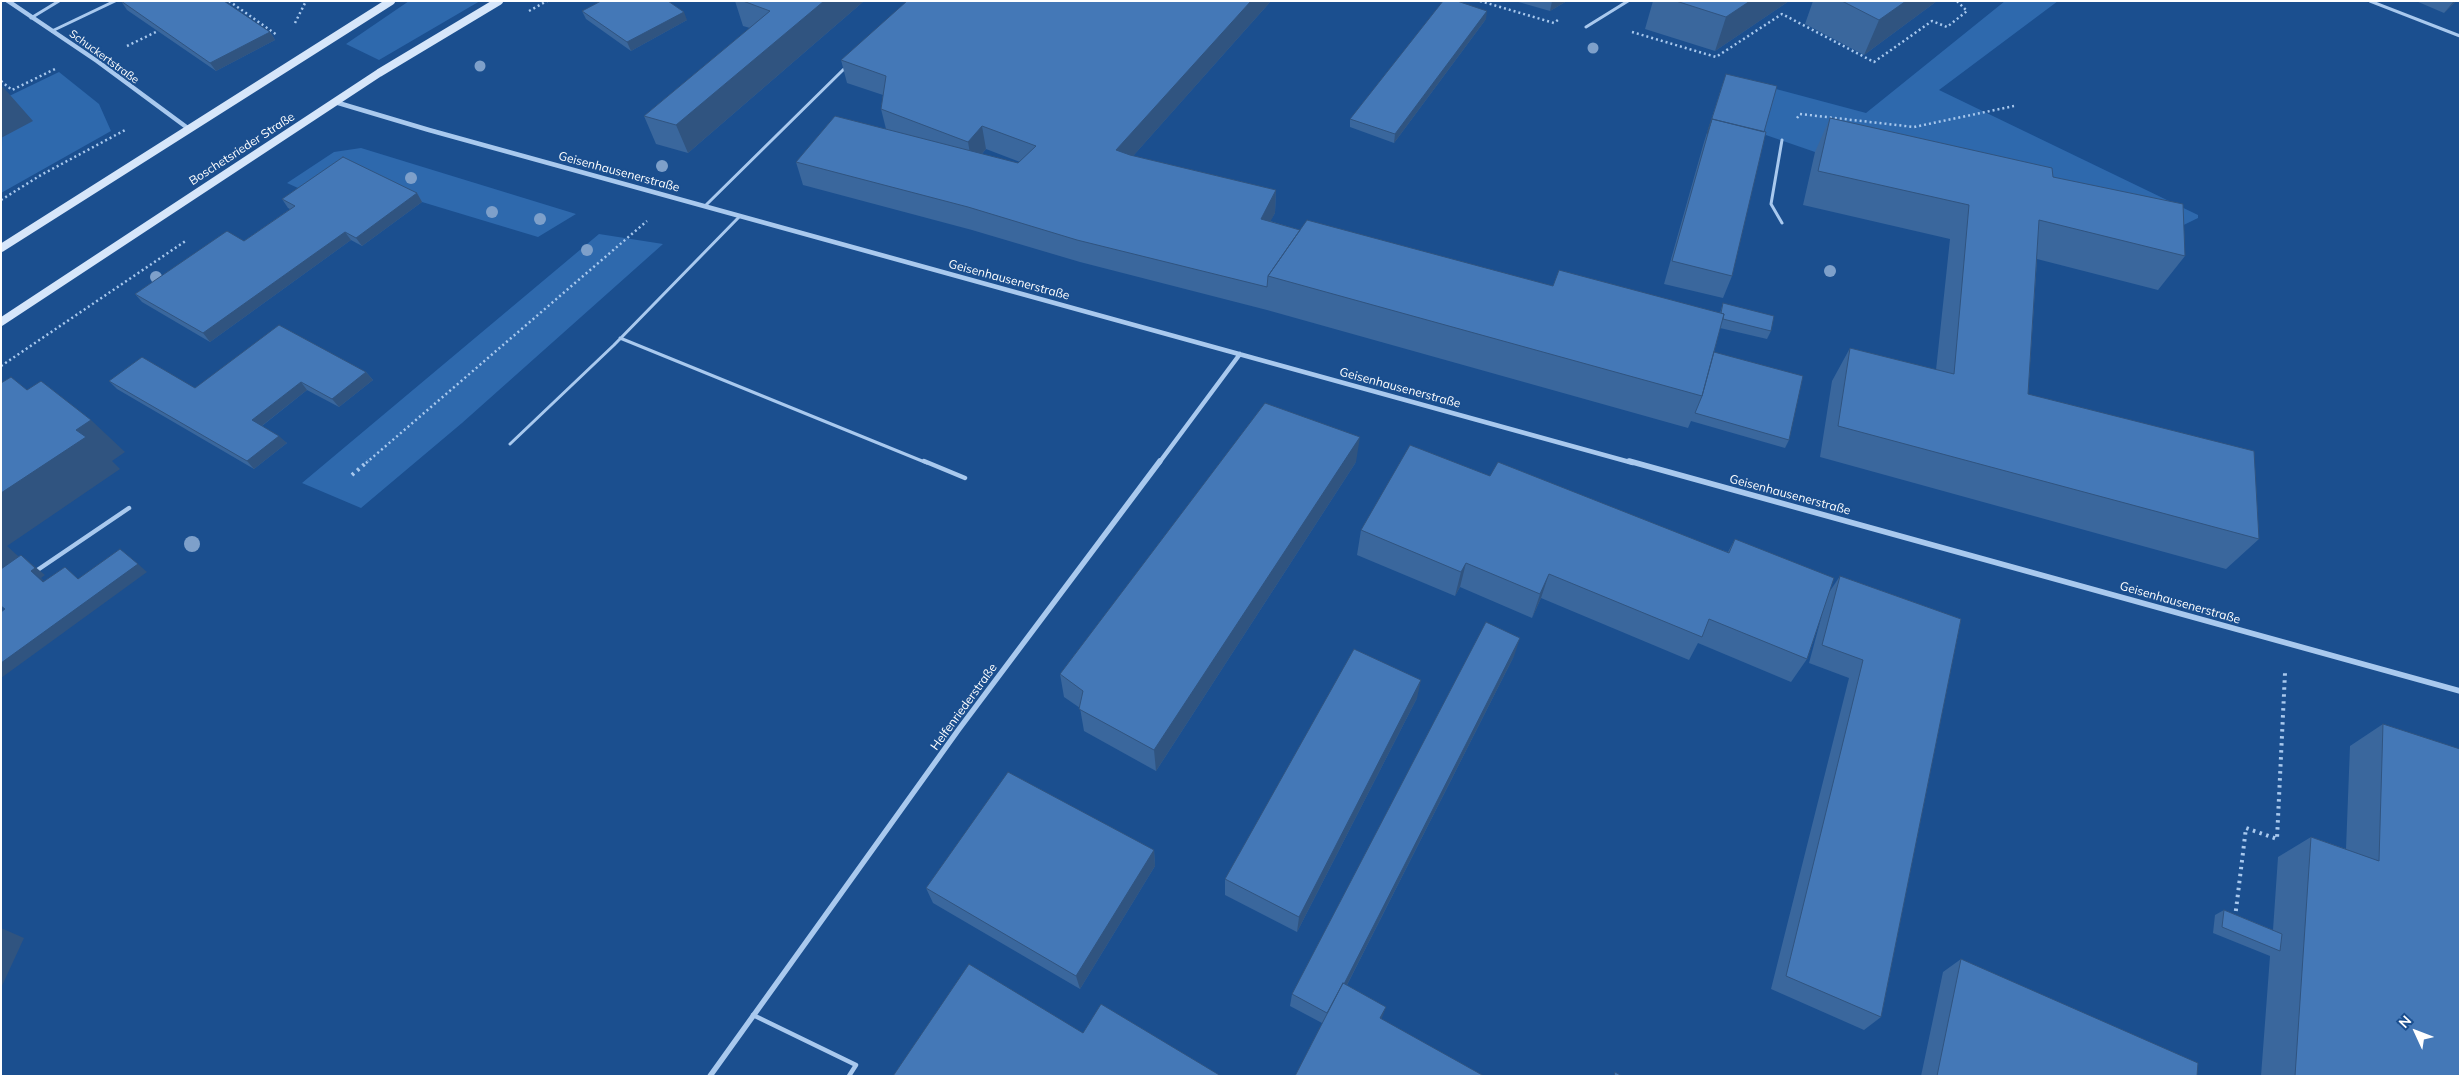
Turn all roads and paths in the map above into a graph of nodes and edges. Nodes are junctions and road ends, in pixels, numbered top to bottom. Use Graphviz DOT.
graph roads {
  1 [pos="8,1"];
  2 [pos="59,1"];
  3 [pos="114,1"];
  4 [pos="229,1"];
  5 [pos="306,1"];
  6 [pos="390,1"];
  7 [pos="499,1"];
  8 [pos="1480,1"];
  9 [pos="1628,1"];
  10 [pos="1957,1"];
  11 [pos="2370,1"];
  12 [pos="31,18"];
  13 [pos="1560,18"];
  14 [pos="294,25"];
  15 [pos="1586,27"];
  16 [pos="52,31"];
  17 [pos="1628,31"];
  18 [pos="2460,36"];
  19 [pos="282,39"];
  20 [pos="85,53"];
  21 [pos="849,64"];
  22 [pos="1,81"];
  23 [pos="335,102"];
  24 [pos="2014,106"];
  25 [pos="189,129"];
  26 [pos="1782,140"];
  27 [pos="673,197"];
  28 [pos="705,206"];
  29 [pos="740,216"];
  30 [pos="1782,224"];
  31 [pos="1,248"];
  32 [pos="1,322"];
  33 [pos="620,338"];
  34 [pos="1240,354"];
  35 [pos="510,444"];
  36 [pos="352,475"];
  37 [pos="965,478"];
  38 [pos="130,508"];
  39 [pos="33,573"];
  40 [pos="2286,643"];
  41 [pos="2460,691"];
  42 [pos="2235,924"];
  43 [pos="753,1015"];
  44 [pos="710,1076"];
  45 [pos="849,1076"];
  1 -- 12 [label="street, Schuckertstraße"];
  2 -- 12 [label="lane"];
  3 -- 16 [label="lane"];
  4 -- 19 [label="path"];
  5 -- 14 [label="path"];
  6 -- 25 [label="main road"];
  7 -- 23 [label="main road, Boschetsrieder Straße"];
  8 -- 13 [label="path"];
  9 -- 15 [label="lane"];
  10 -- 17 [label="path"];
  11 -- 18 [label="lane"];
  12 -- 16 [label="street, Schuckertstraße"];
  16 -- 20 [label="street, Schuckertstraße"];
  20 -- 22 [label="path"];
  20 -- 25 [label="street, Schuckertstraße"];
  21 -- 28 [label="lane"];
  23 -- 27 [label="street, Geisenhausenerstraße"];
  23 -- 32 [label="main road, Boschetsrieder Straße"];
  24 -- 26 [label="path"];
  25 -- 31 [label="main road"];
  26 -- 30 [label="lane"];
  27 -- 28 [label="street, Geisenhausenerstraße"];
  27 -- 36 [label="path"];
  28 -- 29 [label="street, Geisenhausenerstraße"];
  29 -- 33 [label="lane"];
  29 -- 34 [label="street, Geisenhausenerstraße"];
  33 -- 35 [label="lane"];
  33 -- 37 [label="lane"];
  34 -- 40 [label="street, Geisenhausenerstraße"];
  34 -- 43 [label="street, Helfenriederstraße"];
  38 -- 39 [label="lane"];
  40 -- 41 [label="street, Geisenhausenerstraße"];
  40 -- 42 [label="path"];
  43 -- 44 [label="street, Helfenriederstraße"];
  43 -- 45 [label="lane"];
}
